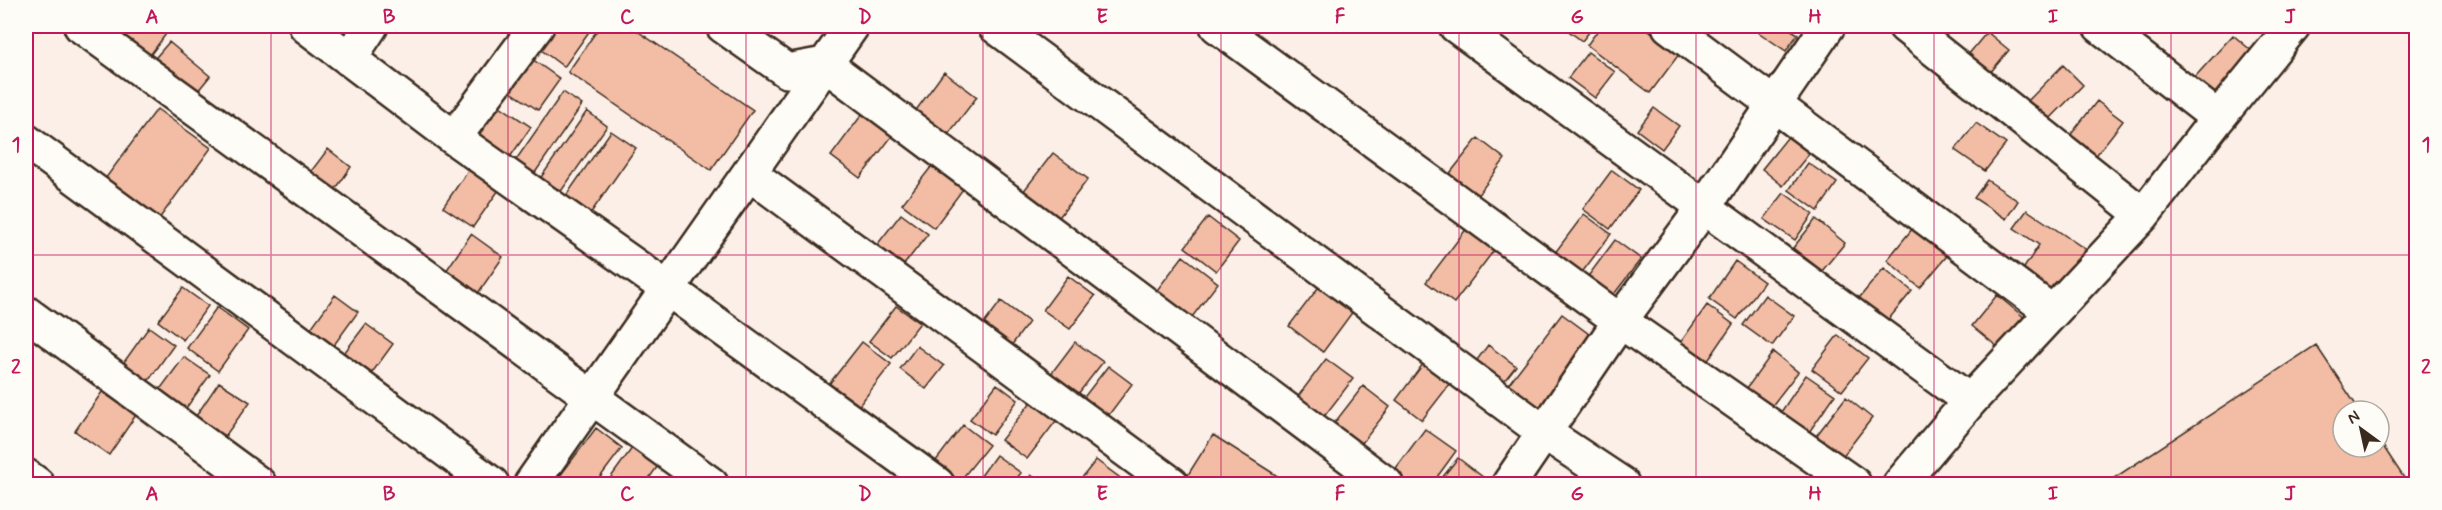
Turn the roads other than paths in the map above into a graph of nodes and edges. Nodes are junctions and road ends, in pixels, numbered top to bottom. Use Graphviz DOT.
graph roads {
  1 [pos="81,26"];
  2 [pos="306,26"];
  3 [pos="371,26"];
  4 [pos="537,26"];
  5 [pos="723,26"];
  6 [pos="852,26"];
  7 [pos="994,26"];
  8 [pos="1217,26"];
  9 [pos="1456,26"];
  10 [pos="1669,26"];
  11 [pos="1828,26"];
  12 [pos="1905,26"];
  13 [pos="2100,26"];
  14 [pos="2293,26"];
  15 [pos="349,59"];
  16 [pos="825,64"];
  17 [pos="1776,104"];
  18 [pos="2218,118"];
  19 [pos="454,138"];
  20 [pos="26,141"];
  21 [pos="748,173"];
  22 [pos="1704,207"];
  23 [pos="2143,214"];
  24 [pos="668,289"];
  25 [pos="2052,312"];
  26 [pos="26,313"];
  27 [pos="1620,321"];
  28 [pos="592,398"];
  29 [pos="1970,401"];
  30 [pos="1545,433"];
  31 [pos="26,476"];
  32 [pos="37,484"];
  33 [pos="260,484"];
  34 [pos="492,484"];
  35 [pos="531,484"];
  36 [pos="711,484"];
  37 [pos="938,484"];
  38 [pos="1172,484"];
  39 [pos="1386,484"];
  40 [pos="1509,484"];
  41 [pos="1622,484"];
  42 [pos="1854,484"];
  43 [pos="1900,484"];
  1 -- 28 [label="street"];
  2 -- 15 [label="street"];
  3 -- 15 [label="street"];
  4 -- 19 [label="street"];
  5 -- 16 [label="street"];
  6 -- 16 [label="street"];
  7 -- 30 [label="street"];
  8 -- 27 [label="street"];
  9 -- 22 [label="street"];
  10 -- 17 [label="street"];
  11 -- 17 [label="street"];
  12 -- 23 [label="street"];
  13 -- 18 [label="street"];
  14 -- 18 [label="street"];
  15 -- 19 [label="street"];
  16 -- 21 [label="street"];
  16 -- 39 [label="street"];
  17 -- 22 [label="street"];
  17 -- 25 [label="street"];
  18 -- 23 [label="street"];
  19 -- 24 [label="street"];
  20 -- 34 [label="street"];
  21 -- 24 [label="street"];
  21 -- 38 [label="street"];
  22 -- 27 [label="street"];
  22 -- 29 [label="street"];
  23 -- 25 [label="street"];
  24 -- 28 [label="street"];
  24 -- 37 [label="street"];
  25 -- 29 [label="street"];
  26 -- 33 [label="street"];
  27 -- 30 [label="street"];
  27 -- 42 [label="street"];
  28 -- 35 [label="street"];
  28 -- 36 [label="street"];
  29 -- 43 [label="street"];
  30 -- 40 [label="street"];
  30 -- 41 [label="street"];
  31 -- 32 [label="street"];
}
